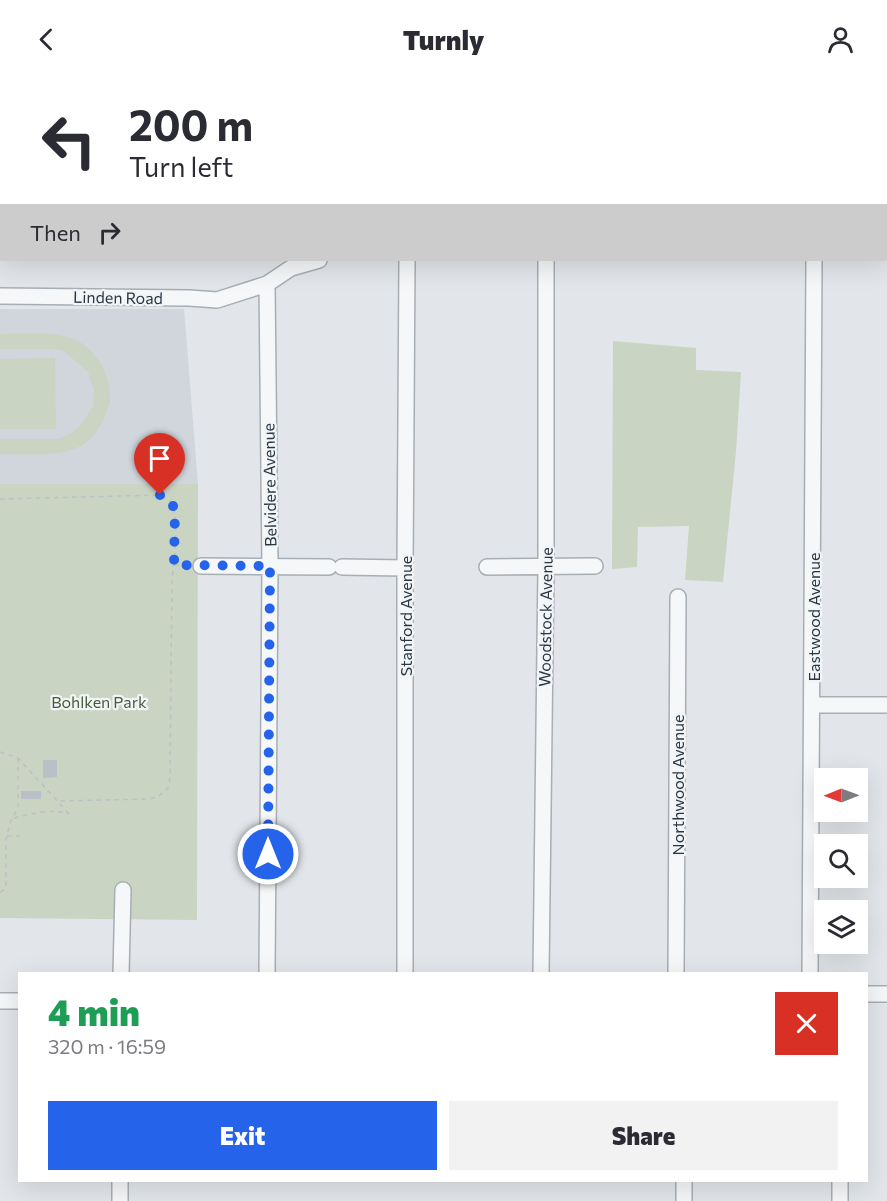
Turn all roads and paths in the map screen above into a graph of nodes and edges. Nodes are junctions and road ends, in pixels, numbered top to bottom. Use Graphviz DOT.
graph roads {
  1 [pos="316,261"];
  2 [pos="407,261"];
  3 [pos="546,261"];
  4 [pos="814,261"];
  5 [pos="267,284"];
  6 [pos="0,296"];
  7 [pos="0,499"];
  8 [pos="174,565"];
  9 [pos="201,566"];
  10 [pos="270,566"];
  11 [pos="546,566"];
  12 [pos="595,566"];
  13 [pos="487,567"];
  14 [pos="405,568"];
  15 [pos="678,597"];
  16 [pos="812,705"];
  17 [pos="887,705"];
  18 [pos="0,752"];
  19 [pos="18,758"];
  20 [pos="56,801"];
  21 [pos="13,818"];
  22 [pos="7,836"];
  23 [pos="20,836"];
  24 [pos="123,890"];
  25 [pos="0,892"];
  26 [pos="121,972"];
  27 [pos="267,972"];
  28 [pos="405,972"];
  29 [pos="541,972"];
  30 [pos="676,972"];
  31 [pos="810,972"];
  32 [pos="868,994"];
  33 [pos="887,994"];
  34 [pos="0,1001"];
  35 [pos="18,1001"];
  36 [pos="120,1182"];
  37 [pos="684,1182"];
  38 [pos="840,1182"];
  39 [pos="120,1201"];
  40 [pos="684,1201"];
  41 [pos="840,1201"];
  1 -- 5 [label="street, Linden Road"];
  2 -- 14 [label="street, Stanford Avenue"];
  3 -- 11 [label="street, Woodstock Avenue"];
  4 -- 16 [label="street, Eastwood Avenue"];
  5 -- 6 [label="street, Linden Road"];
  5 -- 10 [label="street, Belvidere Avenue"];
  7 -- 8 [label="path"];
  8 -- 9 [label="path"];
  8 -- 20 [label="path"];
  9 -- 10 [label="street"];
  10 -- 14 [label="street"];
  10 -- 27 [label="street, Belvidere Avenue"];
  11 -- 12 [label="street"];
  11 -- 13 [label="street"];
  11 -- 29 [label="street, Woodstock Avenue"];
  14 -- 28 [label="street, Stanford Avenue"];
  15 -- 30 [label="street, Northwood Avenue"];
  16 -- 17 [label="street"];
  16 -- 31 [label="street, Eastwood Avenue"];
  18 -- 19 [label="path"];
  19 -- 20 [label="path"];
  19 -- 21 [label="path"];
  20 -- 21 [label="path"];
  21 -- 22 [label="path"];
  22 -- 23 [label="path"];
  22 -- 25 [label="path"];
  24 -- 26 [label="street"];
  32 -- 33 [label="street"];
  34 -- 35 [label="street"];
  36 -- 39 [label="street"];
  37 -- 40 [label="street"];
  38 -- 41 [label="street"];
}
